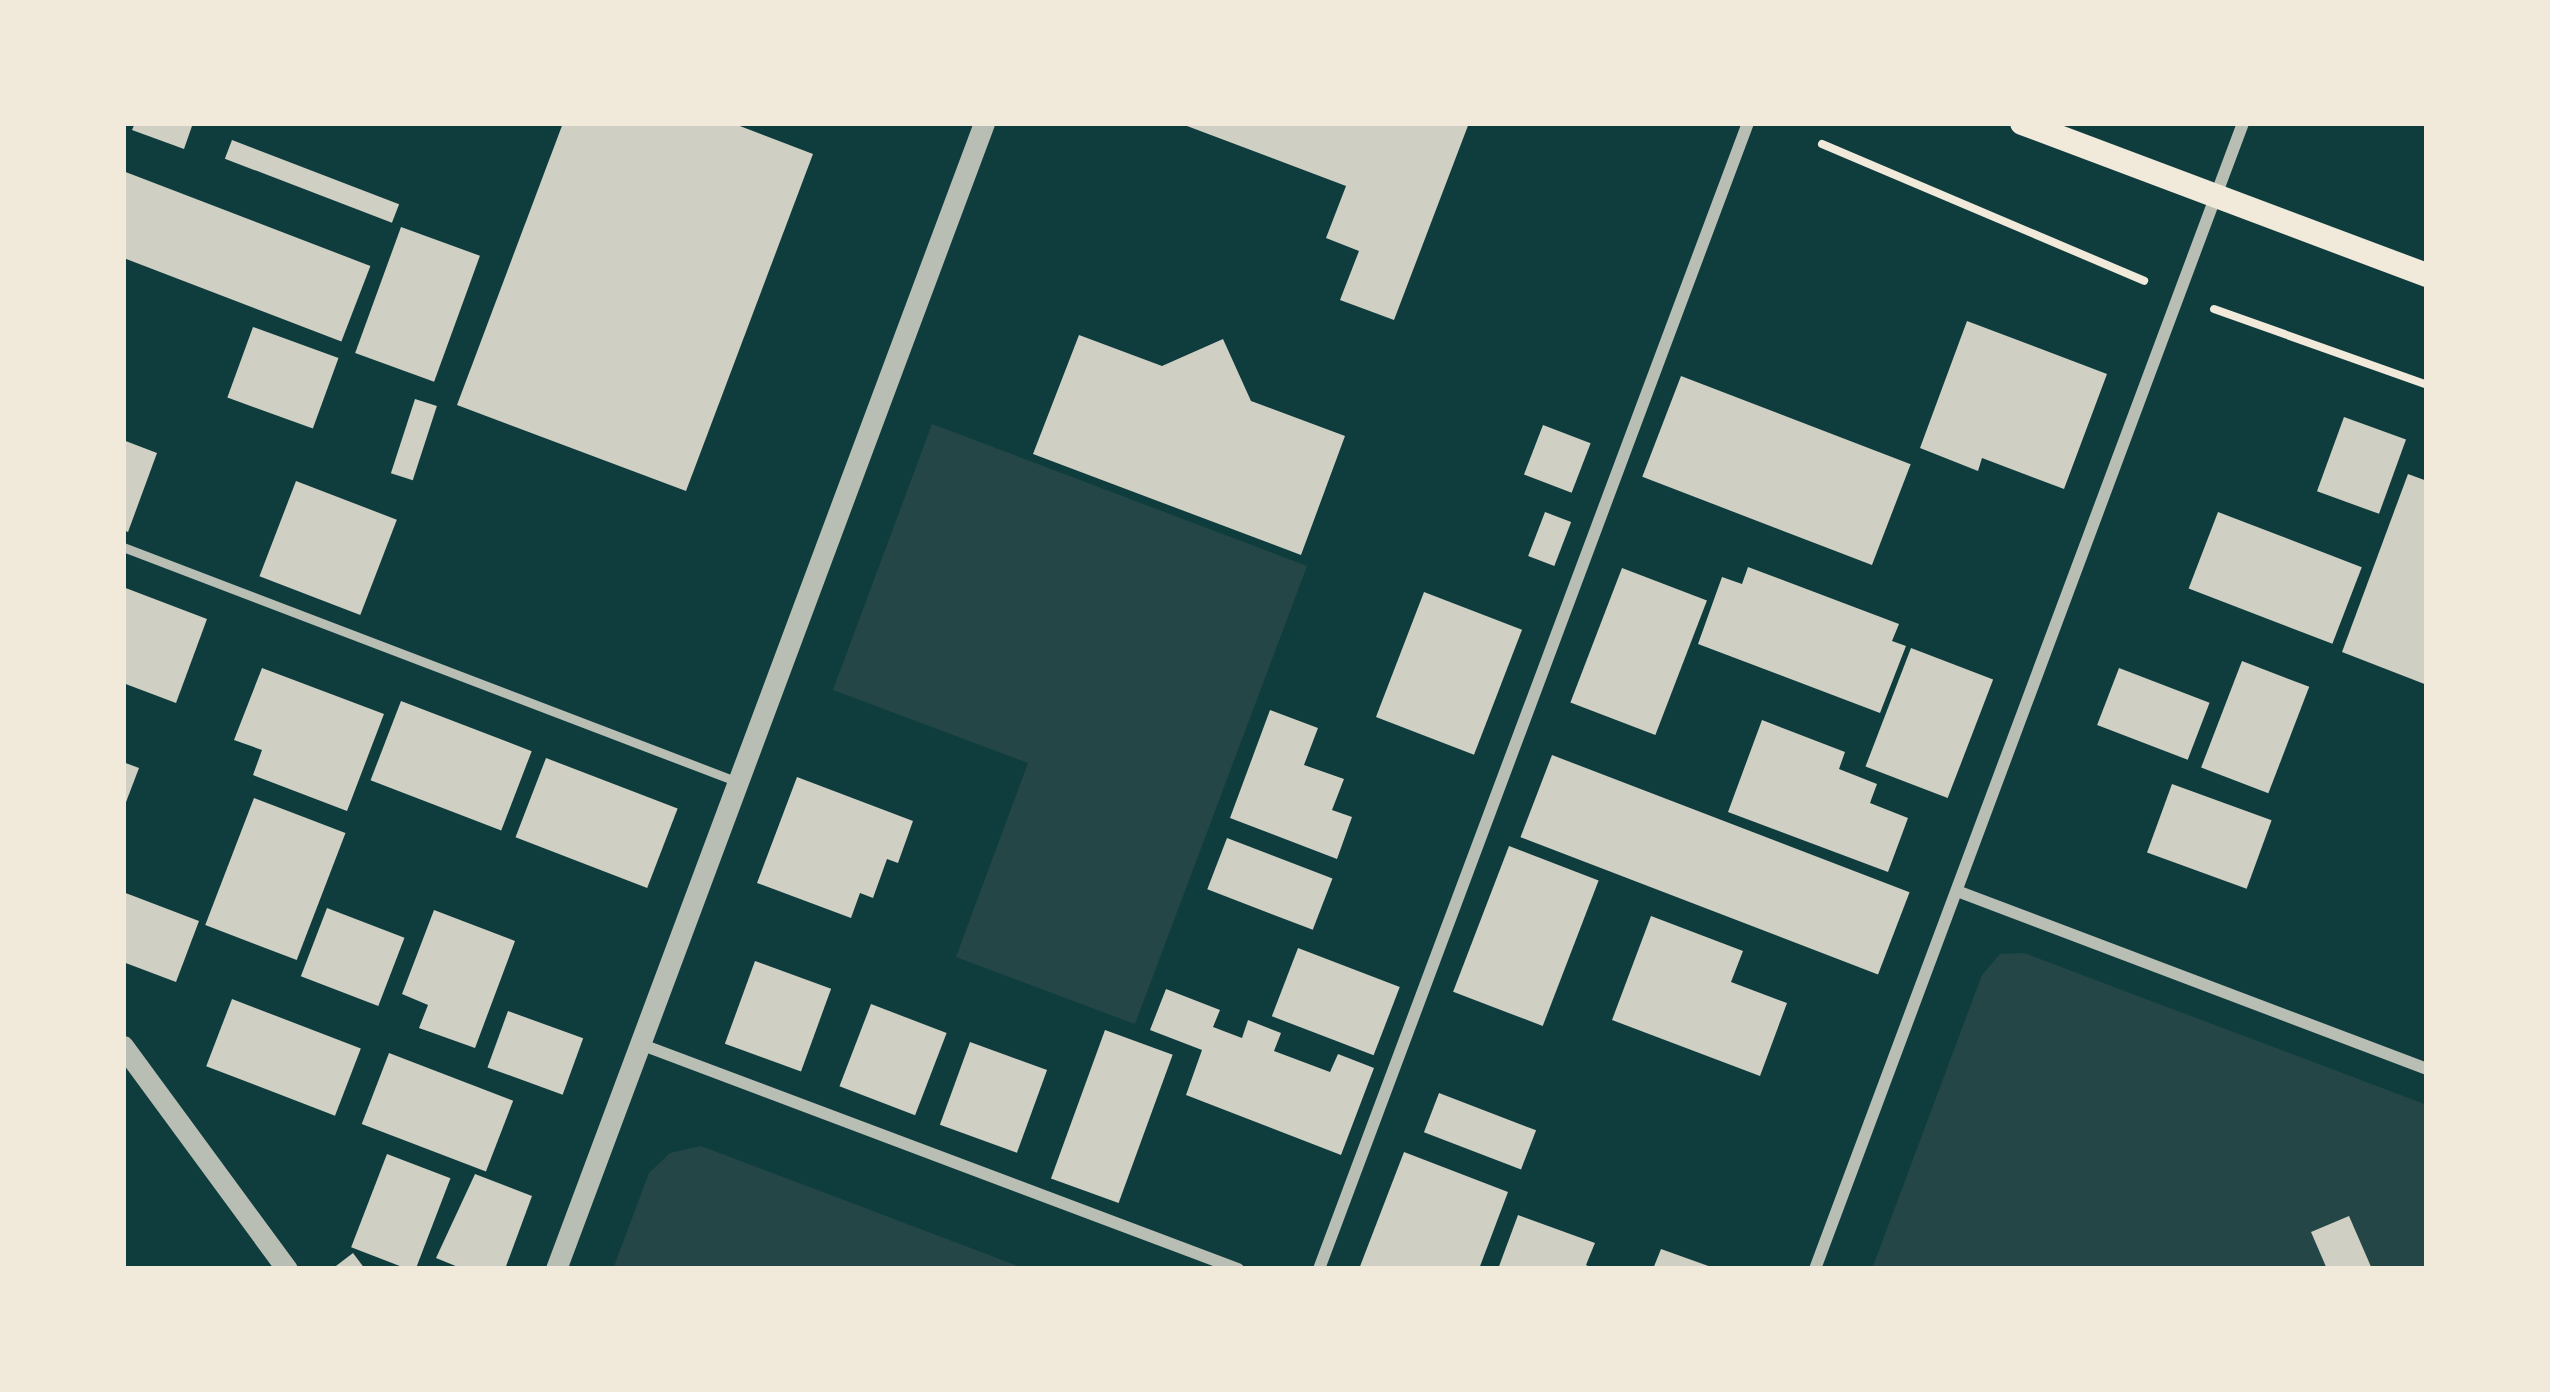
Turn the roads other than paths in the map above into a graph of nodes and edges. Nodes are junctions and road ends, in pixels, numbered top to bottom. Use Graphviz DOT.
graph roads {
  1 [pos="984,123"];
  2 [pos="1748,123"];
  3 [pos="2022,123"];
  4 [pos="2243,123"];
  5 [pos="2215,197"];
  6 [pos="2427,275"];
  7 [pos="123,547"];
  8 [pos="738,782"];
  9 [pos="1957,891"];
  10 [pos="640,1044"];
  11 [pos="123,1046"];
  12 [pos="2427,1069"];
  13 [pos="287,1269"];
  14 [pos="556,1269"];
  15 [pos="1238,1269"];
  16 [pos="1319,1269"];
  17 [pos="1816,1269"];
  1 -- 8 [label="street"];
  2 -- 16 [label="street"];
  3 -- 5 [label="main road"];
  4 -- 5 [label="street"];
  5 -- 6 [label="main road"];
  5 -- 9 [label="street"];
  7 -- 8 [label="lane"];
  8 -- 10 [label="street"];
  9 -- 12 [label="street"];
  9 -- 17 [label="street"];
  10 -- 14 [label="street"];
  10 -- 15 [label="street"];
  11 -- 13 [label="street"];
}
